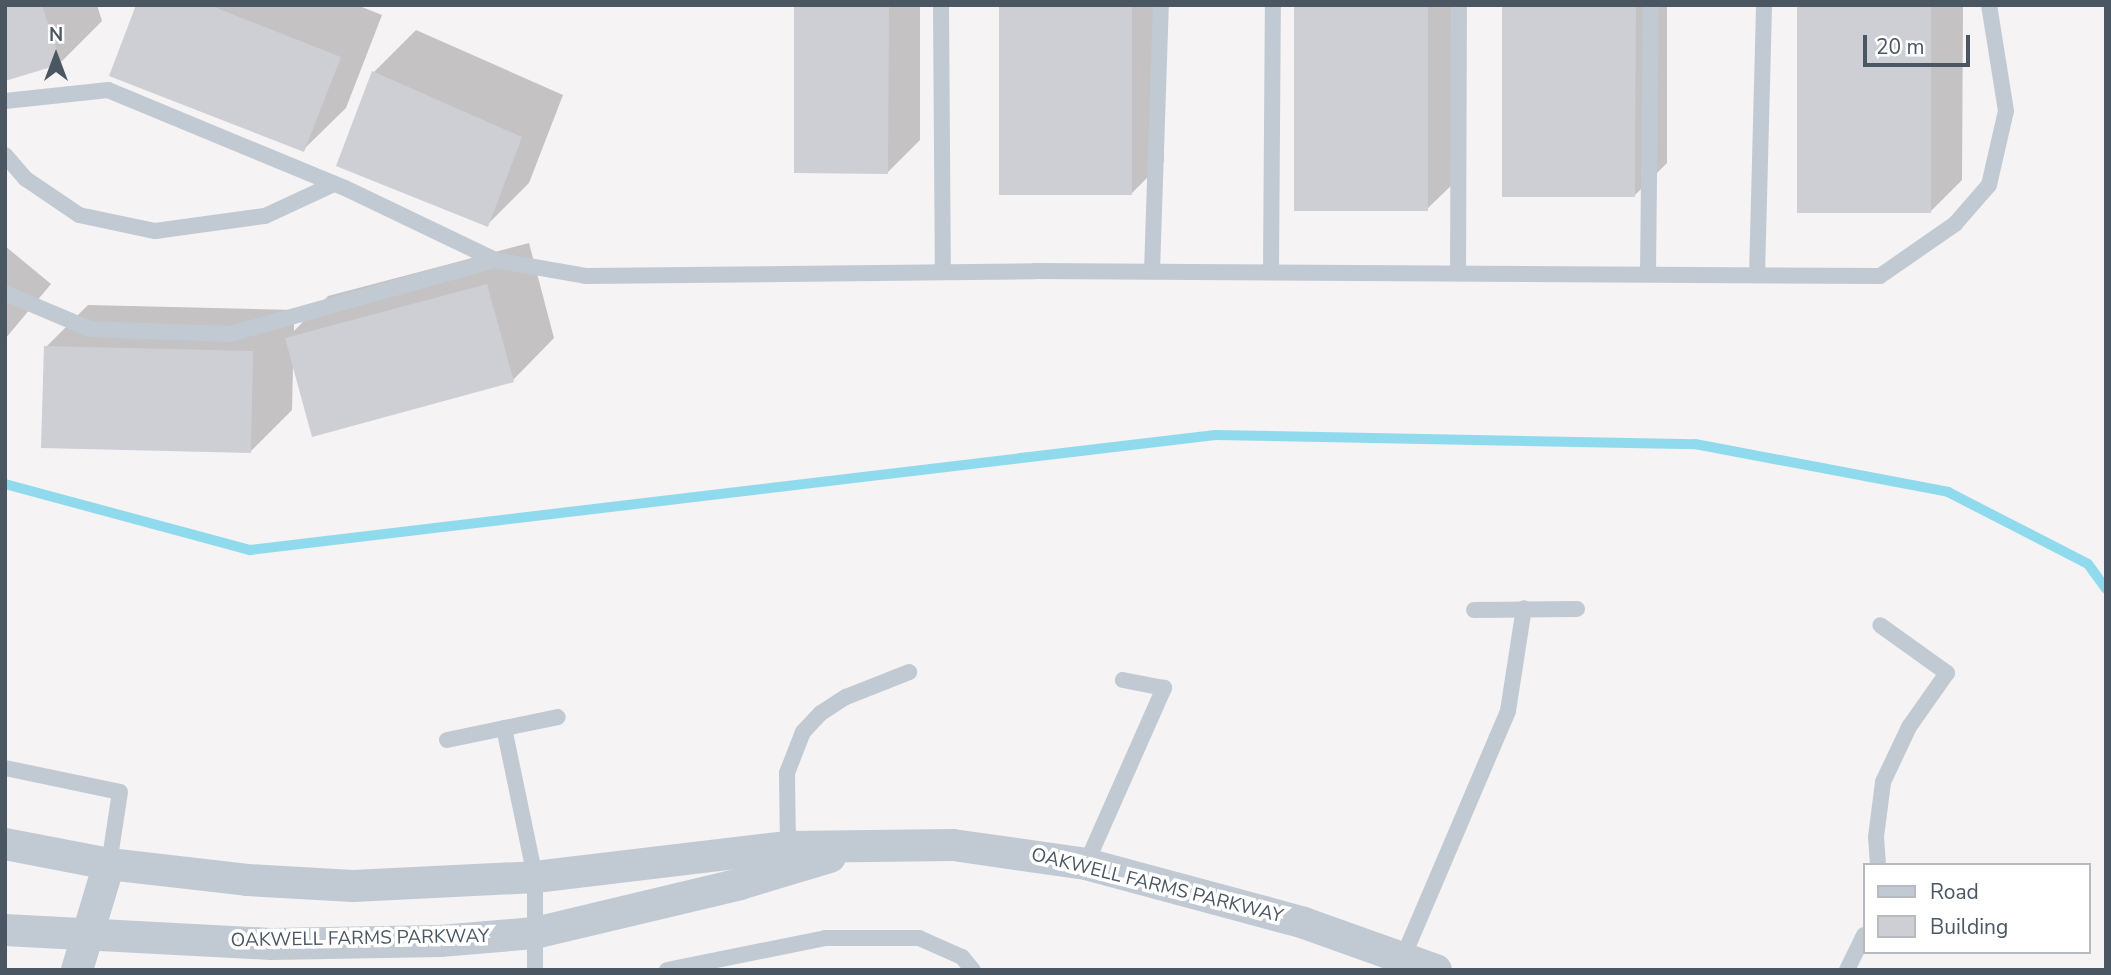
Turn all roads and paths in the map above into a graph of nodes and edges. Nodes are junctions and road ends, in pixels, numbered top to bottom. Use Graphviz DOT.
graph roads {
  1 [pos="941,5"];
  2 [pos="1161,5"];
  3 [pos="1273,5"];
  4 [pos="1459,5"];
  5 [pos="1651,5"];
  6 [pos="1764,5"];
  7 [pos="1989,5"];
  8 [pos="5,101"];
  9 [pos="5,155"];
  10 [pos="334,184"];
  11 [pos="495,260"];
  12 [pos="943,271"];
  13 [pos="1152,271"];
  14 [pos="1271,272"];
  15 [pos="1458,273"];
  16 [pos="1648,274"];
  17 [pos="1757,275"];
  18 [pos="5,293"];
  19 [pos="1524,608"];
  20 [pos="1577,609"];
  21 [pos="1474,610"];
  22 [pos="1880,625"];
  23 [pos="909,672"];
  24 [pos="1122,680"];
  25 [pos="558,717"];
  26 [pos="504,727"];
  27 [pos="447,740"];
  28 [pos="5,768"];
  29 [pos="5,844"];
  30 [pos="871,844"];
  31 [pos="788,846"];
  32 [pos="1878,863"];
  33 [pos="109,864"];
  34 [pos="1086,864"];
  35 [pos="535,877"];
  36 [pos="5,930"];
  37 [pos="87,933"];
  38 [pos="535,933"];
  39 [pos="1862,939"];
  40 [pos="1404,955"];
  41 [pos="77,970"];
  42 [pos="535,970"];
  43 [pos="667,970"];
  44 [pos="973,970"];
  45 [pos="1436,970"];
  46 [pos="1847,970"];
  1 -- 12 [label="lane"];
  2 -- 13 [label="lane"];
  3 -- 14 [label="lane"];
  4 -- 15 [label="lane"];
  5 -- 16 [label="lane"];
  6 -- 17 [label="lane"];
  7 -- 17 [label="lane"];
  8 -- 10 [label="lane"];
  9 -- 10 [label="lane"];
  10 -- 11 [label="lane"];
  11 -- 12 [label="lane"];
  11 -- 18 [label="lane"];
  12 -- 13 [label="lane"];
  13 -- 14 [label="lane"];
  14 -- 15 [label="lane"];
  15 -- 16 [label="lane"];
  16 -- 17 [label="lane"];
  19 -- 20 [label="lane"];
  19 -- 21 [label="lane"];
  19 -- 40 [label="lane"];
  22 -- 32 [label="lane"];
  23 -- 31 [label="lane"];
  24 -- 34 [label="lane"];
  25 -- 26 [label="lane"];
  26 -- 27 [label="lane"];
  26 -- 35 [label="lane"];
  28 -- 33 [label="lane"];
  29 -- 33 [label="street, OAKWELL FARMS PARKWAY"];
  30 -- 31 [label="street, OAKWELL FARMS PARKWAY"];
  30 -- 34 [label="street, OAKWELL FARMS PARKWAY"];
  30 -- 38 [label="street, OAKWELL FARMS PARKWAY"];
  31 -- 35 [label="street, OAKWELL FARMS PARKWAY"];
  33 -- 35 [label="street, OAKWELL FARMS PARKWAY"];
  33 -- 37 [label="street"];
  34 -- 40 [label="street, OAKWELL FARMS PARKWAY"];
  35 -- 38 [label="lane"];
  36 -- 37 [label="street, OAKWELL FARMS PARKWAY"];
  37 -- 38 [label="street, OAKWELL FARMS PARKWAY"];
  37 -- 41 [label="street"];
  38 -- 42 [label="lane"];
  39 -- 46 [label="lane"];
  40 -- 45 [label="street, OAKWELL FARMS PARKWAY"];
  43 -- 44 [label="lane"];
}
